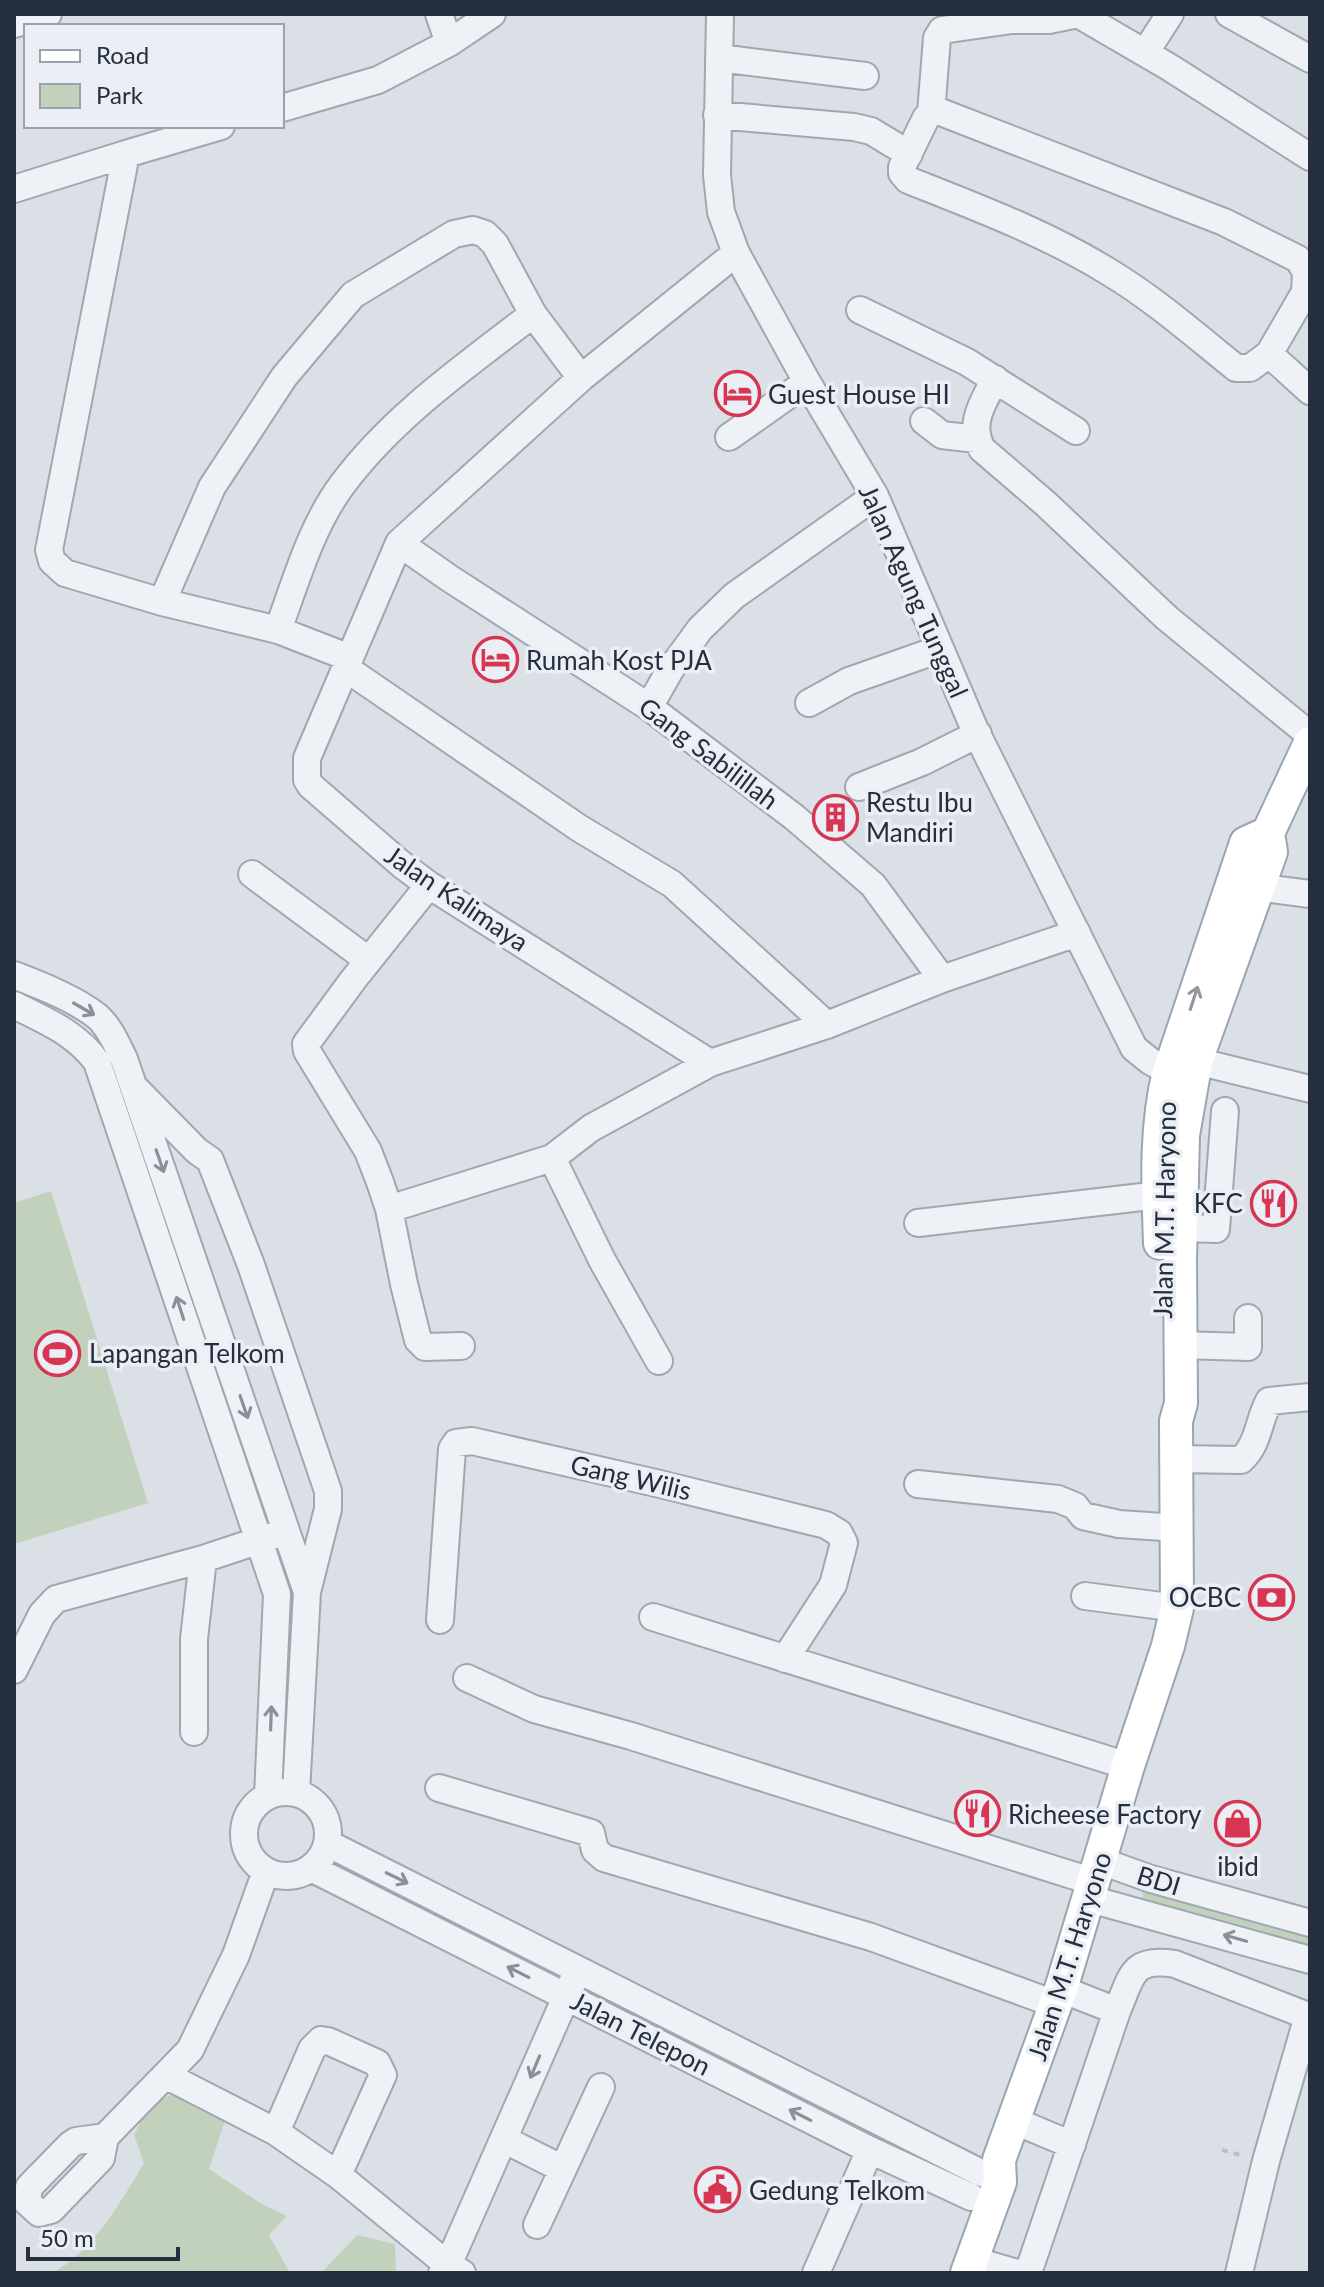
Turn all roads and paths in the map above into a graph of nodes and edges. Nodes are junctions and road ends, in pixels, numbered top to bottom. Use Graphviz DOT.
graph roads {
  1 [pos="48,14"];
  2 [pos="439,14"];
  3 [pos="492,14"];
  4 [pos="720,14"];
  5 [pos="1170,14"];
  6 [pos="1229,14"];
  7 [pos="14,24"];
  8 [pos="449,43"];
  9 [pos="1145,53"];
  10 [pos="719,58"];
  11 [pos="1310,59"];
  12 [pos="865,76"];
  13 [pos="284,107"];
  14 [pos="931,113"];
  15 [pos="717,115"];
  16 [pos="214,128"];
  17 [pos="126,154"];
  18 [pos="909,154"];
  19 [pos="1310,157"];
  20 [pos="14,189"];
  21 [pos="736,253"];
  22 [pos="860,310"];
  23 [pos="533,314"];
  24 [pos="1269,354"];
  25 [pos="581,378"];
  26 [pos="995,379"];
  27 [pos="807,382"];
  28 [pos="1310,391"];
  29 [pos="924,421"];
  30 [pos="1076,431"];
  31 [pos="729,437"];
  32 [pos="976,439"];
  33 [pos="875,496"];
  34 [pos="399,543"];
  35 [pos="162,602"];
  36 [pos="278,630"];
  37 [pos="940,649"];
  38 [pos="348,663"];
  39 [pos="809,703"];
  40 [pos="649,707"];
  41 [pos="978,734"];
  42 [pos="1310,735"];
  43 [pos="1310,743"];
  44 [pos="859,787"];
  45 [pos="1268,833"];
  46 [pos="252,874"];
  47 [pos="429,885"];
  48 [pos="1256,887"];
  49 [pos="1310,894"];
  50 [pos="1077,933"];
  51 [pos="368,960"];
  52 [pos="14,975"];
  53 [pos="942,979"];
  54 [pos="14,1005"];
  55 [pos="827,1025"];
  56 [pos="710,1063"];
  57 [pos="1186,1072"];
  58 [pos="135,1088"];
  59 [pos="1310,1089"];
  60 [pos="110,1096"];
  61 [pos="1225,1111"];
  62 [pos="1183,1135"];
  63 [pos="1221,1143"];
  64 [pos="552,1158"];
  65 [pos="1159,1195"];
  66 [pos="389,1209"];
  67 [pos="918,1223"];
  68 [pos="1180,1228"];
  69 [pos="1248,1318"];
  70 [pos="1180,1345"];
  71 [pos="461,1346"];
  72 [pos="659,1361"];
  73 [pos="1310,1397"];
  74 [pos="1176,1421"];
  75 [pos="1176,1459"];
  76 [pos="918,1484"];
  77 [pos="1178,1528"];
  78 [pos="286,1531"];
  79 [pos="258,1541"];
  80 [pos="203,1559"];
  81 [pos="307,1592"];
  82 [pos="277,1594"];
  83 [pos="1085,1596"];
  84 [pos="1177,1608"];
  85 [pos="653,1617"];
  86 [pos="440,1620"];
  87 [pos="785,1659"];
  88 [pos="14,1670"];
  89 [pos="467,1678"];
  90 [pos="194,1732"];
  91 [pos="1128,1766"];
  92 [pos="439,1788"];
  93 [pos="296,1793"];
  94 [pos="268,1796"];
  95 [pos="327,1843"];
  96 [pos="311,1868"];
  97 [pos="266,1871"];
  98 [pos="1095,1881"];
  99 [pos="1310,1923"];
  100 [pos="1310,1960"];
  101 [pos="579,1968"];
  102 [pos="566,1995"];
  103 [pos="1058,1997"];
  104 [pos="1117,2011"];
  105 [pos="1309,2012"];
  106 [pos="167,2076"];
  107 [pos="601,2087"];
  108 [pos="1015,2121"];
  109 [pos="276,2132"];
  110 [pos="105,2137"];
  111 [pos="505,2140"];
  112 [pos="1072,2145"];
  113 [pos="870,2150"];
  114 [pos="563,2169"];
  115 [pos="338,2175"];
  116 [pos="988,2183"];
  117 [pos="537,2225"];
  118 [pos="961,2269"];
  119 [pos="451,2270"];
  120 [pos="816,2273"];
  121 [pos="1017,2273"];
  122 [pos="1028,2273"];
  123 [pos="1239,2273"];
  1 -- 7 [label="street"];
  2 -- 8 [label="street"];
  3 -- 8 [label="street"];
  4 -- 10 [label="street, Jalan Agung Tunggal"];
  5 -- 9 [label="street"];
  6 -- 11 [label="street"];
  8 -- 13 [label="street"];
  9 -- 14 [label="street"];
  9 -- 19 [label="street"];
  10 -- 12 [label="street"];
  10 -- 15 [label="street, Jalan Agung Tunggal"];
  14 -- 18 [label="street"];
  14 -- 24 [label="street"];
  15 -- 18 [label="street"];
  15 -- 21 [label="street, Jalan Agung Tunggal"];
  16 -- 17 [label="street"];
  17 -- 20 [label="street"];
  17 -- 35 [label="street"];
  18 -- 24 [label="street"];
  21 -- 25 [label="street, Jalan Kalimaya"];
  21 -- 27 [label="street, Jalan Agung Tunggal"];
  22 -- 26 [label="street"];
  23 -- 25 [label="street"];
  23 -- 35 [label="street"];
  23 -- 36 [label="street"];
  24 -- 28 [label="street"];
  25 -- 34 [label="street, Jalan Kalimaya"];
  26 -- 30 [label="street"];
  26 -- 32 [label="street"];
  27 -- 31 [label="street"];
  27 -- 33 [label="street, Jalan Agung Tunggal"];
  29 -- 32 [label="street"];
  32 -- 42 [label="street"];
  33 -- 37 [label="street, Jalan Agung Tunggal"];
  33 -- 40 [label="street"];
  34 -- 38 [label="street, Jalan Kalimaya"];
  34 -- 40 [label="street, Gang Sabilillah"];
  35 -- 36 [label="street"];
  36 -- 38 [label="street"];
  37 -- 39 [label="street"];
  37 -- 41 [label="street, Jalan Agung Tunggal"];
  38 -- 47 [label="street, Jalan Kalimaya"];
  38 -- 55 [label="street"];
  40 -- 53 [label="street, Gang Sabilillah"];
  41 -- 44 [label="street"];
  41 -- 50 [label="street, Jalan Agung Tunggal"];
  43 -- 45 [label="main road, Jalan M.T. Haryono"];
  45 -- 48 [label="main road, Jalan M.T. Haryono"];
  57 -- 45 [label="main road, Jalan M.T. Haryono, one-way"];
  46 -- 51 [label="street"];
  47 -- 51 [label="street"];
  47 -- 56 [label="street, Jalan Kalimaya"];
  48 -- 49 [label="street"];
  48 -- 57 [label="main road, Jalan M.T. Haryono"];
  50 -- 53 [label="street"];
  50 -- 57 [label="street, Jalan Agung Tunggal"];
  51 -- 66 [label="street"];
  52 -- 58 [label="street, one-way"];
  53 -- 55 [label="street"];
  54 -- 60 [label="street"];
  55 -- 56 [label="street"];
  56 -- 64 [label="street"];
  57 -- 59 [label="street"];
  57 -- 62 [label="main road, Jalan M.T. Haryono"];
  57 -- 65 [label="main road, Jalan M.T. Haryono"];
  58 -- 60 [label="street"];
  58 -- 78 [label="street, one-way"];
  58 -- 81 [label="street"];
  79 -- 60 [label="street, one-way"];
  61 -- 63 [label="street"];
  62 -- 63 [label="street"];
  62 -- 68 [label="main road, Jalan M.T. Haryono"];
  63 -- 68 [label="street"];
  64 -- 66 [label="street"];
  64 -- 72 [label="street"];
  65 -- 67 [label="street"];
  65 -- 74 [label="main road, Jalan M.T. Haryono"];
  66 -- 71 [label="street"];
  68 -- 70 [label="main road, Jalan M.T. Haryono"];
  69 -- 70 [label="street"];
  70 -- 74 [label="main road, Jalan M.T. Haryono"];
  73 -- 75 [label="street"];
  74 -- 75 [label="main road, Jalan M.T. Haryono"];
  75 -- 77 [label="main road, Jalan M.T. Haryono"];
  76 -- 77 [label="street"];
  77 -- 84 [label="main road, Jalan M.T. Haryono"];
  78 -- 79 [label="street"];
  78 -- 81 [label="street"];
  79 -- 80 [label="street"];
  79 -- 82 [label="street"];
  80 -- 88 [label="street"];
  80 -- 90 [label="street"];
  81 -- 82 [label="street"];
  81 -- 93 [label="street"];
  94 -- 82 [label="street, one-way"];
  83 -- 84 [label="street"];
  84 -- 91 [label="main road, Jalan M.T. Haryono"];
  85 -- 87 [label="street"];
  86 -- 87 [label="street, Gang Wilis"];
  87 -- 91 [label="street"];
  89 -- 98 [label="street"];
  91 -- 98 [label="main road, Jalan M.T. Haryono"];
  92 -- 103 [label="street"];
  93 -- 94 [label="street"];
  93 -- 95 [label="street"];
  94 -- 97 [label="street"];
  95 -- 96 [label="street"];
  95 -- 101 [label="street, Jalan Telepon, one-way"];
  96 -- 97 [label="street"];
  102 -- 96 [label="street, Jalan Telepon, one-way"];
  97 -- 106 [label="street"];
  98 -- 99 [label="street, BDI"];
  100 -- 98 [label="street, one-way"];
  98 -- 103 [label="main road, Jalan M.T. Haryono"];
  101 -- 102 [label="street"];
  101 -- 116 [label="street, Jalan Telepon"];
  102 -- 111 [label="street, one-way"];
  113 -- 102 [label="street, Jalan Telepon, one-way"];
  103 -- 104 [label="street"];
  103 -- 108 [label="main road, Jalan M.T. Haryono"];
  104 -- 105 [label="street"];
  104 -- 112 [label="street"];
  105 -- 123 [label="street"];
  106 -- 109 [label="street"];
  106 -- 110 [label="street"];
  107 -- 114 [label="street"];
  108 -- 112 [label="street"];
  108 -- 116 [label="main road, Jalan M.T. Haryono"];
  109 -- 115 [label="street"];
  109 -- 115 [label="street"];
  111 -- 114 [label="street"];
  111 -- 119 [label="street"];
  112 -- 122 [label="street"];
  113 -- 116 [label="street, Jalan Telepon"];
  113 -- 120 [label="street"];
  114 -- 117 [label="street"];
  115 -- 119 [label="street"];
  116 -- 118 [label="main road, Jalan M.T. Haryono"];
  118 -- 121 [label="street"];
}
